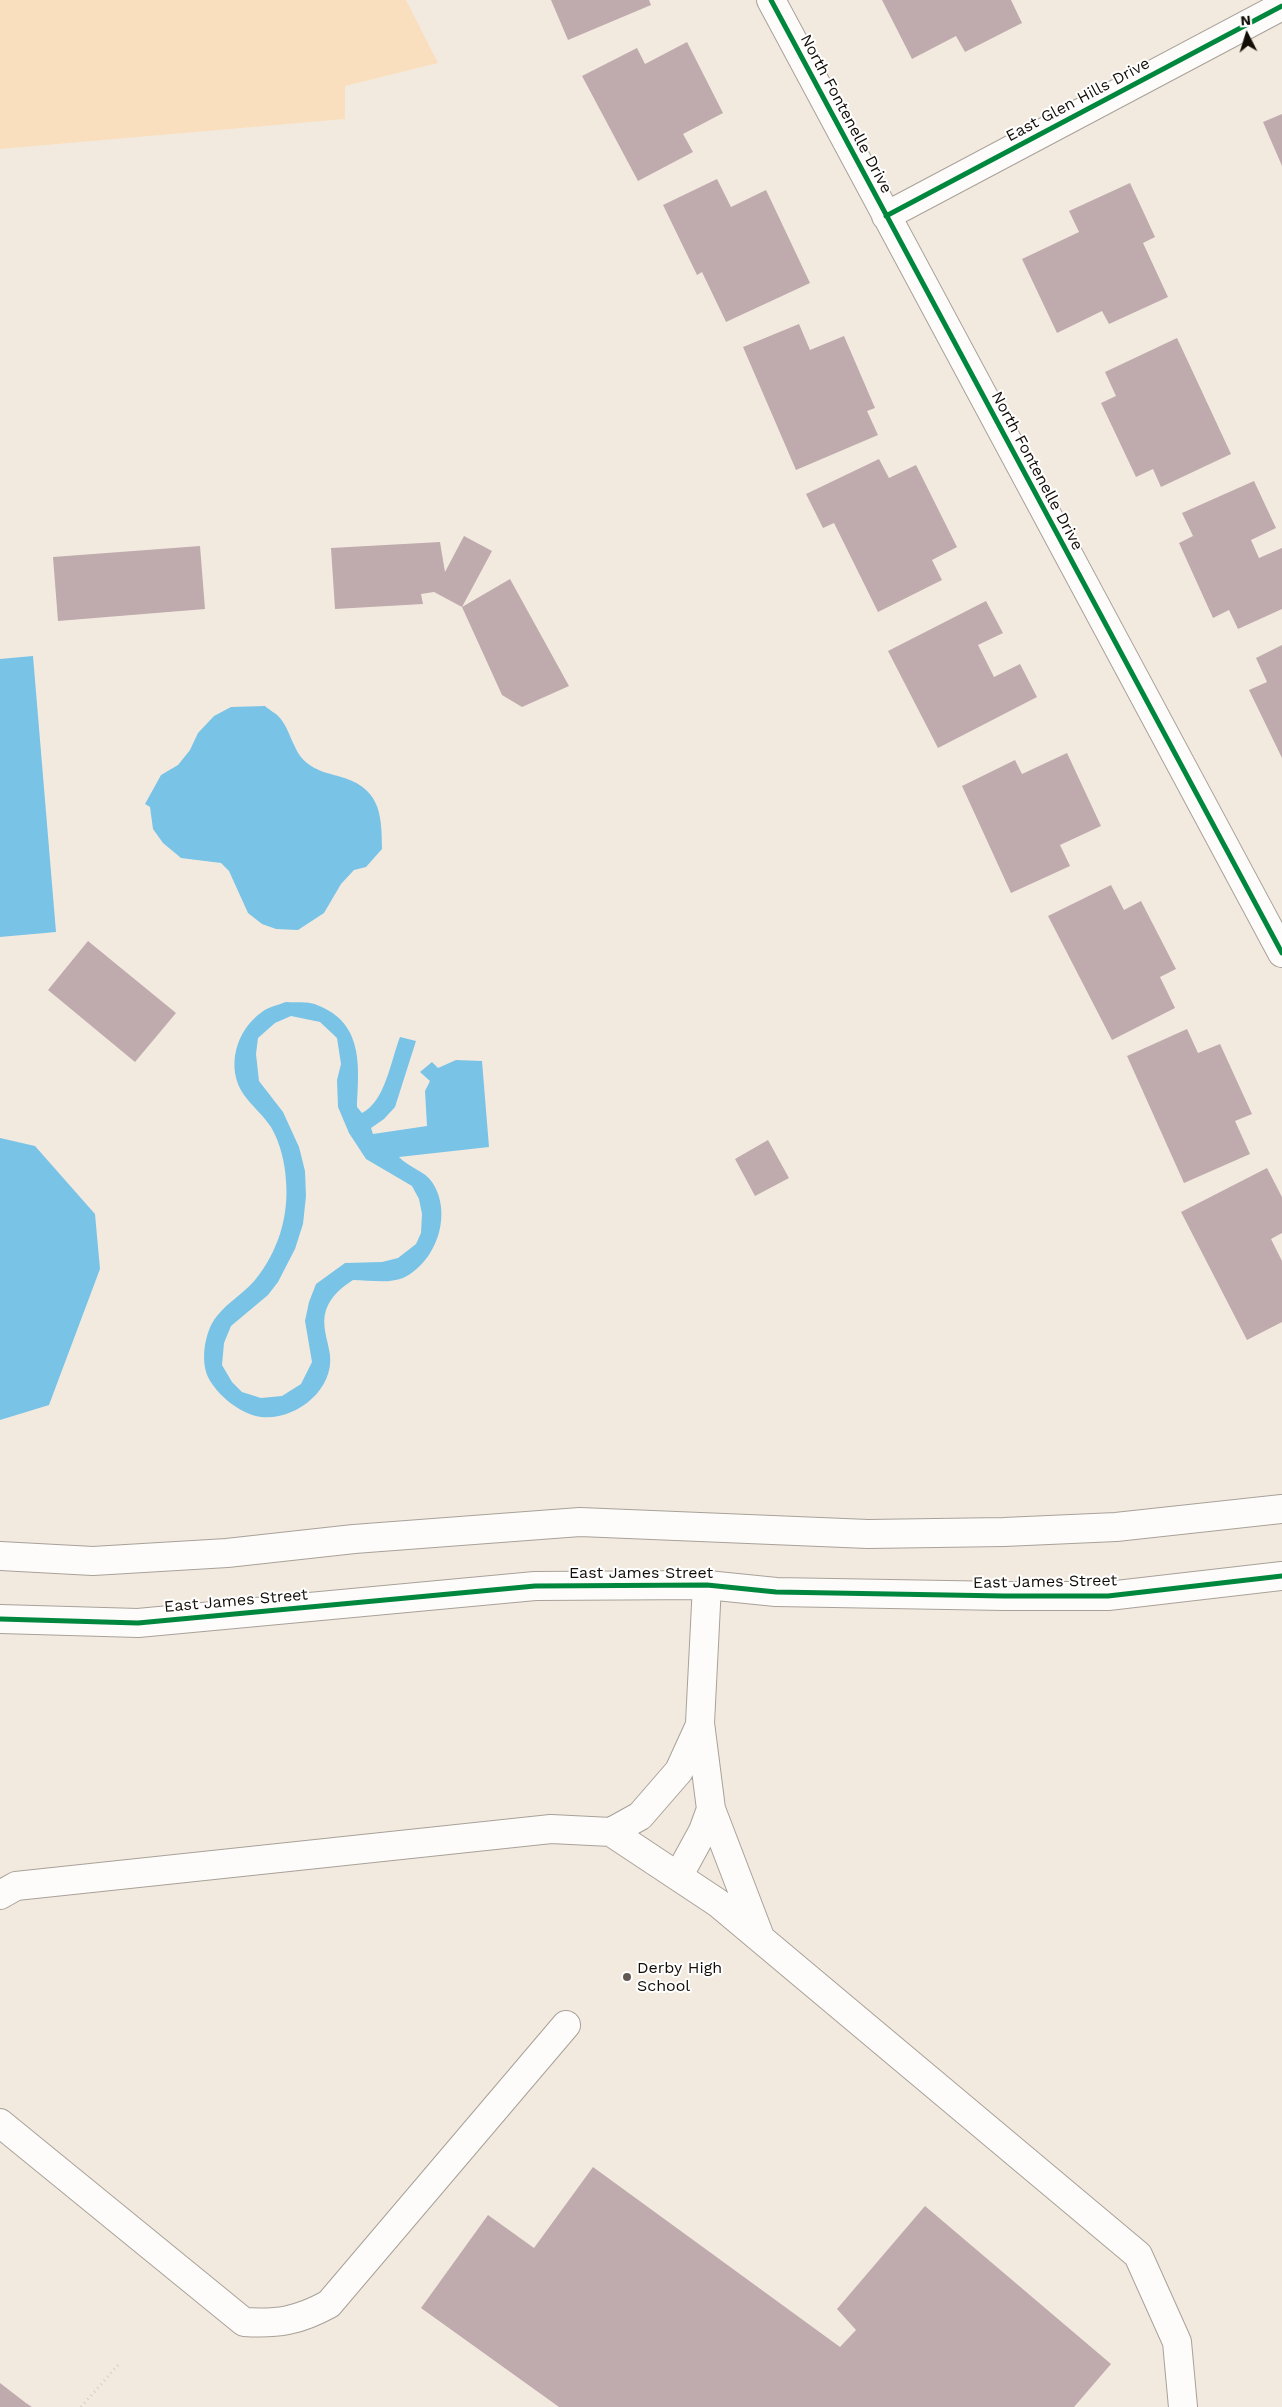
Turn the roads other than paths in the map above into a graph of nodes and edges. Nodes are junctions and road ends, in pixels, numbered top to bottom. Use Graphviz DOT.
graph roads {
  1 [pos="771,0"];
  2 [pos="1282,6"];
  3 [pos="886,216"];
  4 [pos="1282,953"];
  5 [pos="1282,1510"];
  6 [pos="0,1556"];
  7 [pos="1282,1576"];
  8 [pos="707,1584"];
  9 [pos="0,1619"];
  10 [pos="700,1723"];
  11 [pos="711,1809"];
  12 [pos="611,1832"];
  13 [pos="679,1875"];
  14 [pos="0,1895"];
  15 [pos="760,1938"];
  16 [pos="566,2025"];
  17 [pos="0,2123"];
  18 [pos="1183,2407"];
  1 -- 3 [label="street, North Fontenelle Drive"];
  2 -- 3 [label="street, East Glen Hills Drive"];
  3 -- 4 [label="street, North Fontenelle Drive"];
  5 -- 6 [label="street"];
  7 -- 8 [label="street, East James Street"];
  8 -- 9 [label="street, East James Street"];
  8 -- 10 [label="street"];
  10 -- 11 [label="street"];
  10 -- 12 [label="street"];
  11 -- 13 [label="street"];
  11 -- 15 [label="street"];
  12 -- 13 [label="street"];
  12 -- 14 [label="street"];
  13 -- 15 [label="street"];
  15 -- 18 [label="street"];
  16 -- 17 [label="street"];
}
